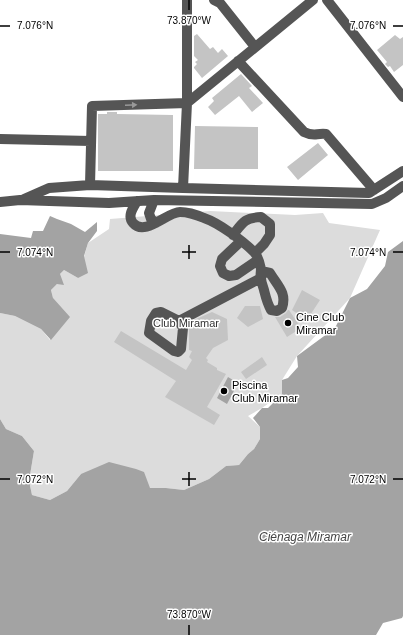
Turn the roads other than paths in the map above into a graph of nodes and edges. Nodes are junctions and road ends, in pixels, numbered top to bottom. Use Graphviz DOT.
graph roads {
  1 [pos="187,0"];
  2 [pos="214,0"];
  3 [pos="313,0"];
  4 [pos="327,0"];
  5 [pos="255,47"];
  6 [pos="238,61"];
  7 [pos="403,97"];
  8 [pos="187,103"];
  9 [pos="0,139"];
  10 [pos="91,141"];
  11 [pos="403,171"];
  12 [pos="90,185"];
  13 [pos="403,186"];
  14 [pos="183,188"];
  15 [pos="374,190"];
  16 [pos="20,200"];
  17 [pos="154,200"];
  18 [pos="137,201"];
  19 [pos="0,202"];
  20 [pos="156,223"];
  21 [pos="233,235"];
  22 [pos="241,241"];
  23 [pos="257,257"];
  24 [pos="180,321"];
  1 -- 8 [label="street"];
  2 -- 5 [label="street"];
  3 -- 5 [label="street"];
  4 -- 7 [label="street"];
  5 -- 6 [label="street"];
  6 -- 8 [label="street"];
  6 -- 15 [label="street"];
  10 -- 8 [label="street, one-way"];
  8 -- 14 [label="street"];
  9 -- 10 [label="street"];
  10 -- 12 [label="street"];
  11 -- 15 [label="street"];
  12 -- 14 [label="street"];
  12 -- 16 [label="street"];
  13 -- 17 [label="street"];
  14 -- 15 [label="street"];
  16 -- 18 [label="street"];
  16 -- 19 [label="street"];
  17 -- 18 [label="street"];
  17 -- 20 [label="street"];
  18 -- 20 [label="street"];
  20 -- 21 [label="street"];
  21 -- 22 [label="street"];
  21 -- 23 [label="street"];
  22 -- 23 [label="street"];
  22 -- 23 [label="street"];
  23 -- 24 [label="street"];
}
